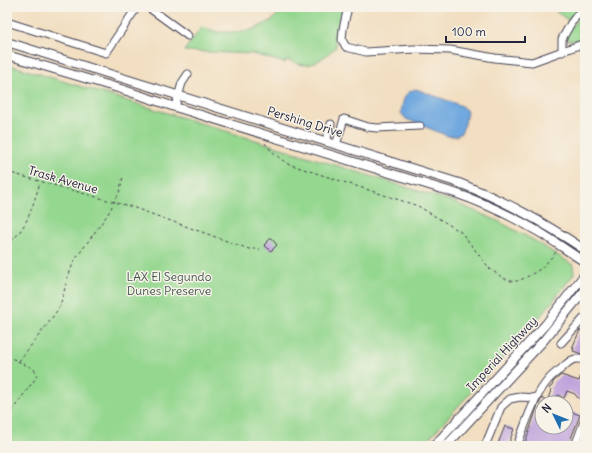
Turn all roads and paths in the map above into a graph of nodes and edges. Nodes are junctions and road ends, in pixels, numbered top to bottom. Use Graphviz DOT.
graph roads {
  1 [pos="137,7"];
  2 [pos="148,7"];
  3 [pos="348,7"];
  4 [pos="583,7"];
  5 [pos="7,22"];
  6 [pos="188,36"];
  7 [pos="7,42"];
  8 [pos="585,43"];
  9 [pos="562,52"];
  10 [pos="7,55"];
  11 [pos="188,74"];
  12 [pos="178,95"];
  13 [pos="175,107"];
  14 [pos="332,124"];
  15 [pos="420,126"];
  16 [pos="326,141"];
  17 [pos="265,143"];
  18 [pos="336,145"];
  19 [pos="7,172"];
  20 [pos="123,177"];
  21 [pos="40,182"];
  22 [pos="114,203"];
  23 [pos="7,244"];
  24 [pos="561,246"];
  25 [pos="260,249"];
  26 [pos="585,250"];
  27 [pos="585,262"];
  28 [pos="585,274"];
  29 [pos="585,290"];
  30 [pos="585,317"];
  31 [pos="561,343"];
  32 [pos="7,356"];
  33 [pos="585,360"];
  34 [pos="19,361"];
  35 [pos="538,395"];
  36 [pos="534,398"];
  37 [pos="534,403"];
  38 [pos="7,418"];
  39 [pos="585,420"];
  40 [pos="434,446"];
  41 [pos="446,446"];
  42 [pos="485,446"];
  43 [pos="517,446"];
  44 [pos="575,446"];
  1 -- 5 [label="lane"];
  2 -- 6 [label="lane"];
  3 -- 9 [label="lane"];
  4 -- 9 [label="lane"];
  7 -- 12 [label="main road, Pershing Drive"];
  8 -- 9 [label="lane"];
  10 -- 13 [label="main road, Pershing Drive"];
  11 -- 12 [label="lane"];
  12 -- 13 [label="lane"];
  12 -- 16 [label="main road, Pershing Drive"];
  13 -- 24 [label="main road, Pershing Drive"];
  14 -- 16 [label="lane"];
  15 -- 18 [label="lane"];
  16 -- 18 [label="main road, Pershing Drive"];
  17 -- 24 [label="path"];
  18 -- 26 [label="main road, Pershing Drive"];
  19 -- 21 [label="path, Trask Avenue"];
  20 -- 22 [label="path"];
  21 -- 22 [label="path, Trask Avenue"];
  21 -- 23 [label="path"];
  22 -- 25 [label="path, Trask Avenue"];
  22 -- 34 [label="path"];
  24 -- 27 [label="main road, Pershing Drive"];
  28 -- 40 [label="main road, Imperial Highway"];
  29 -- 41 [label="main road, Imperial Highway"];
  30 -- 31 [label="lane"];
  32 -- 34 [label="path"];
  33 -- 35 [label="lane"];
  34 -- 38 [label="path"];
  36 -- 42 [label="lane"];
  37 -- 43 [label="lane"];
  39 -- 44 [label="lane"];
}
